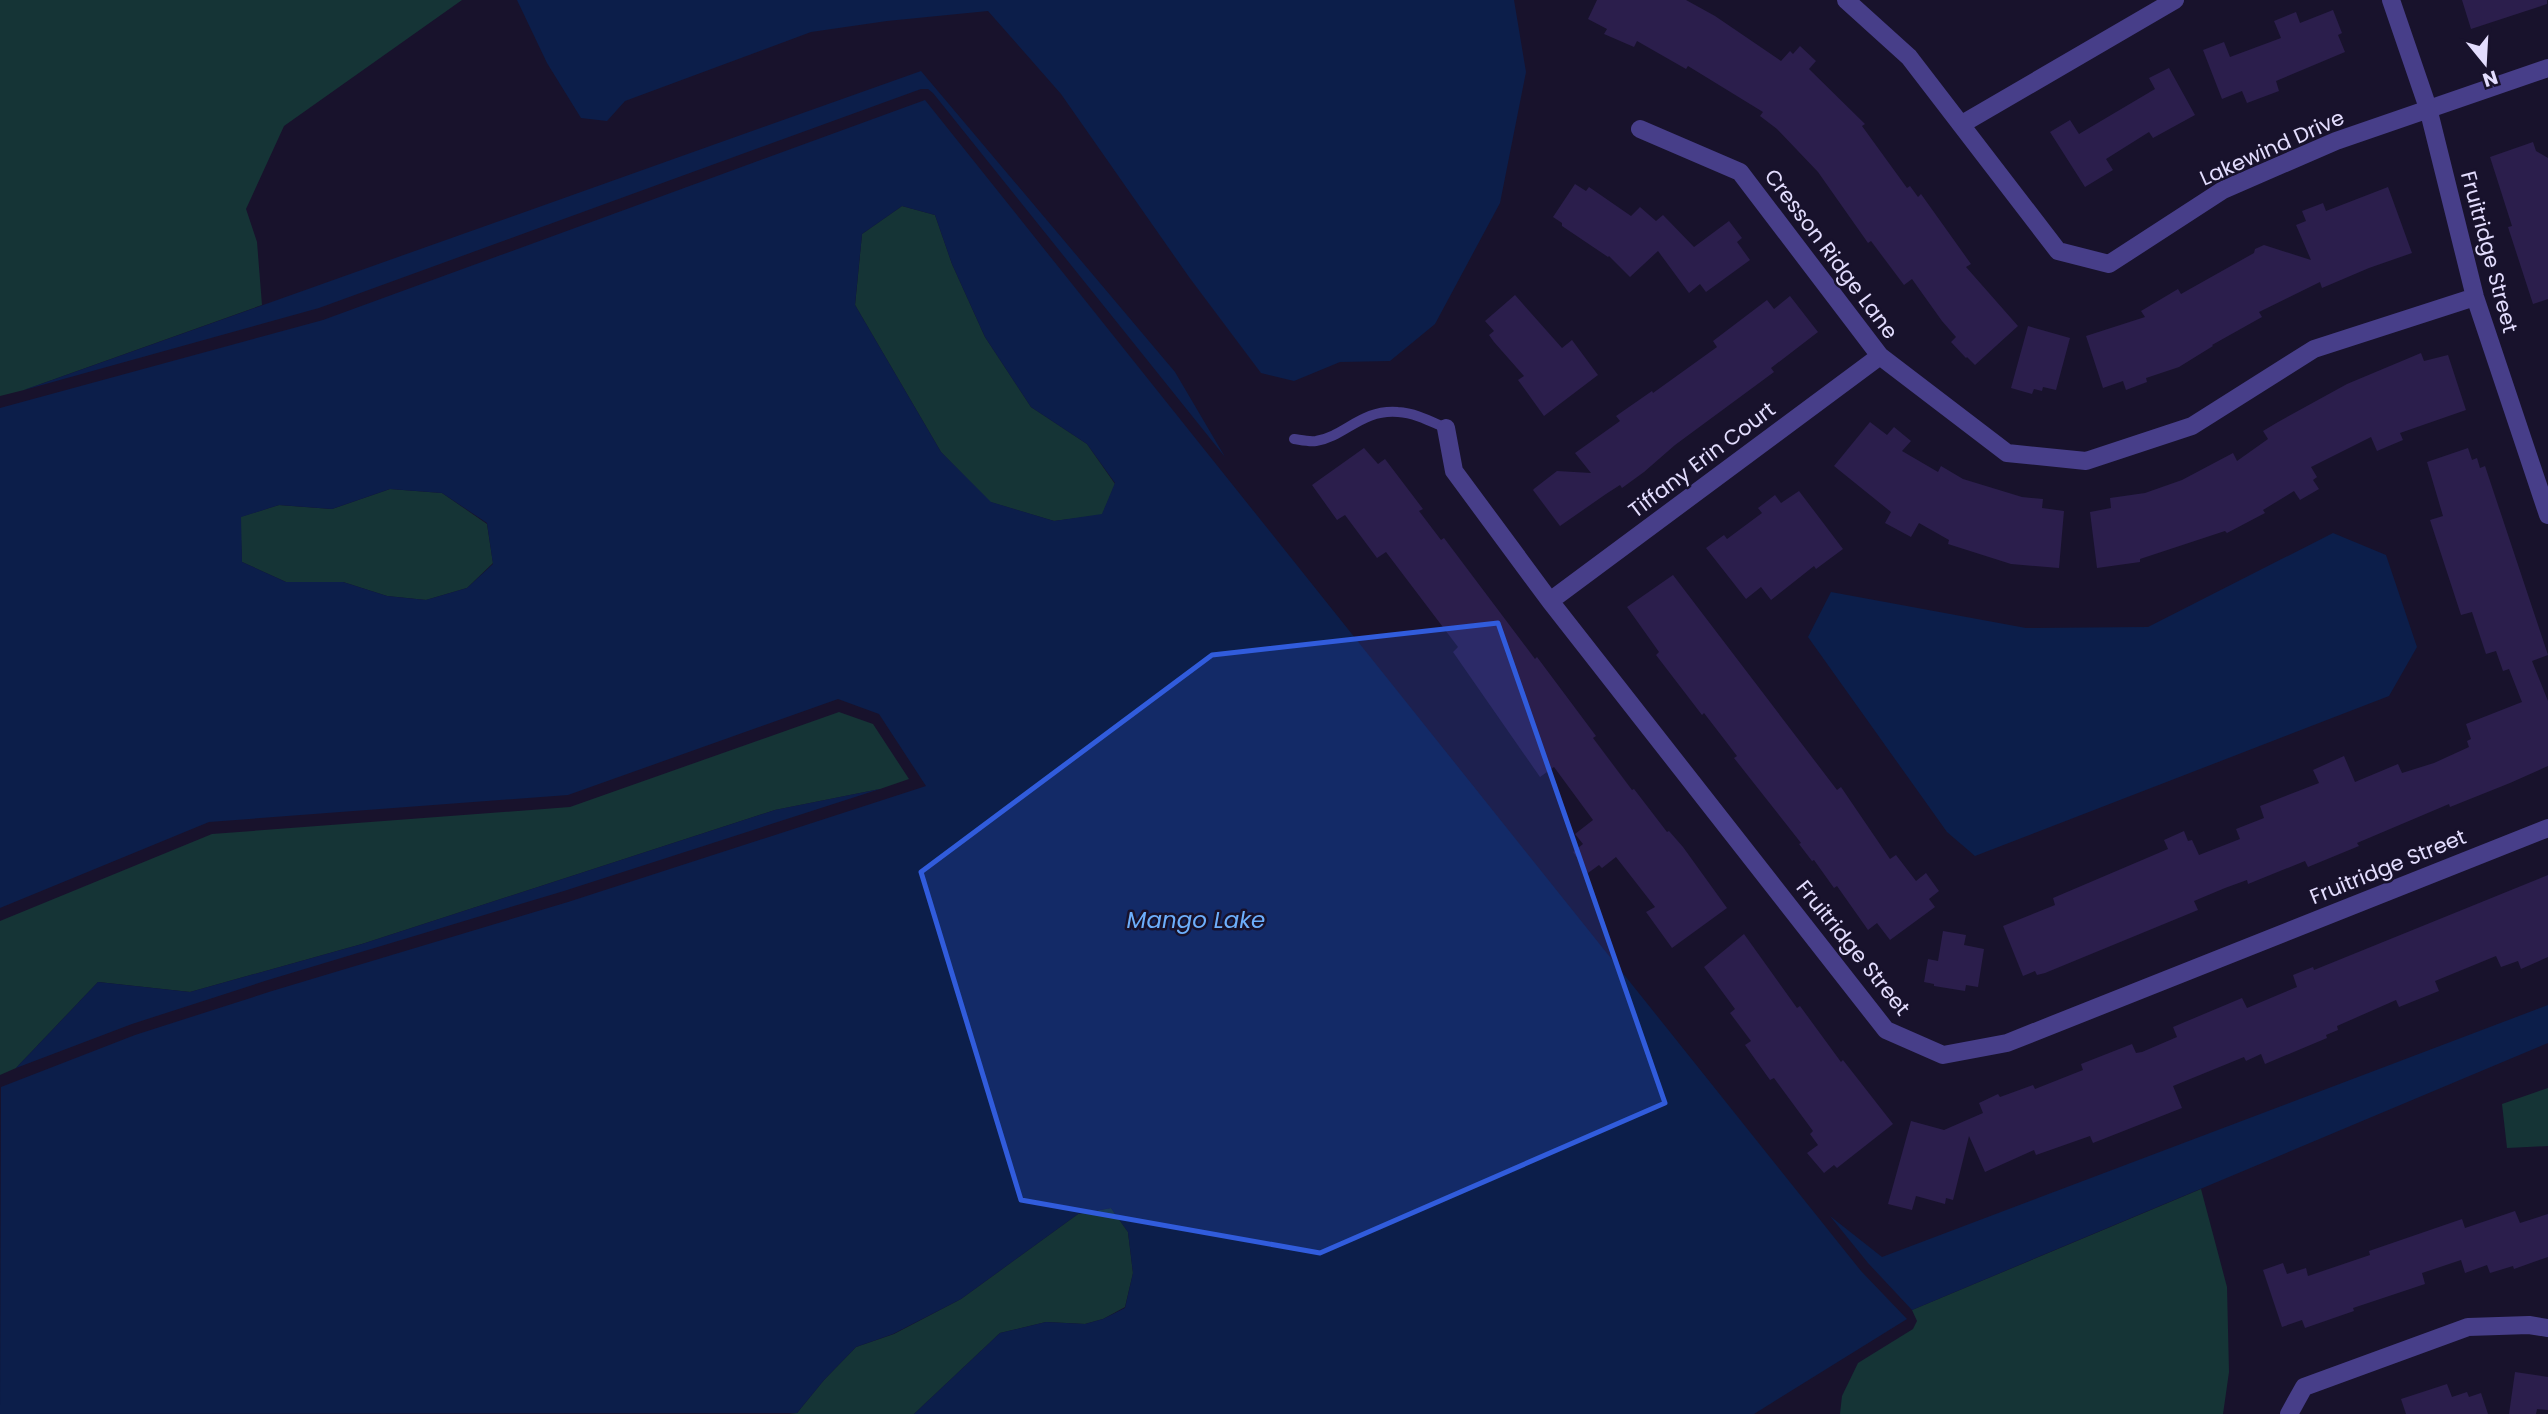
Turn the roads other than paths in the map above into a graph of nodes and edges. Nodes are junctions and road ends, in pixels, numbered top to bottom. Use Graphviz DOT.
graph roads {
  1 [pos="1846,0"];
  2 [pos="2175,0"];
  3 [pos="2391,0"];
  4 [pos="2548,68"];
  5 [pos="2428,108"];
  6 [pos="1962,124"];
  7 [pos="1640,129"];
  8 [pos="2475,297"];
  9 [pos="1880,356"];
  10 [pos="1446,428"];
  11 [pos="1294,439"];
  12 [pos="2548,516"];
  13 [pos="1550,601"];
  14 [pos="2548,828"];
  15 [pos="2548,1328"];
  16 [pos="2289,1414"];
  1 -- 6 [label="street, Lakewind Drive"];
  2 -- 6 [label="street"];
  3 -- 5 [label="street, Fruitridge Street"];
  4 -- 5 [label="street, Lakewind Drive"];
  5 -- 6 [label="street, Lakewind Drive"];
  5 -- 8 [label="street, Fruitridge Street"];
  7 -- 9 [label="street, Cresson Ridge Lane"];
  8 -- 9 [label="street, Cresson Ridge Lane"];
  8 -- 12 [label="street, Fruitridge Street"];
  9 -- 13 [label="street, Tiffany Erin Court"];
  10 -- 11 [label="lane"];
  10 -- 13 [label="street, Fruitridge Street"];
  13 -- 14 [label="street, Fruitridge Street"];
  15 -- 16 [label="street"];
}
